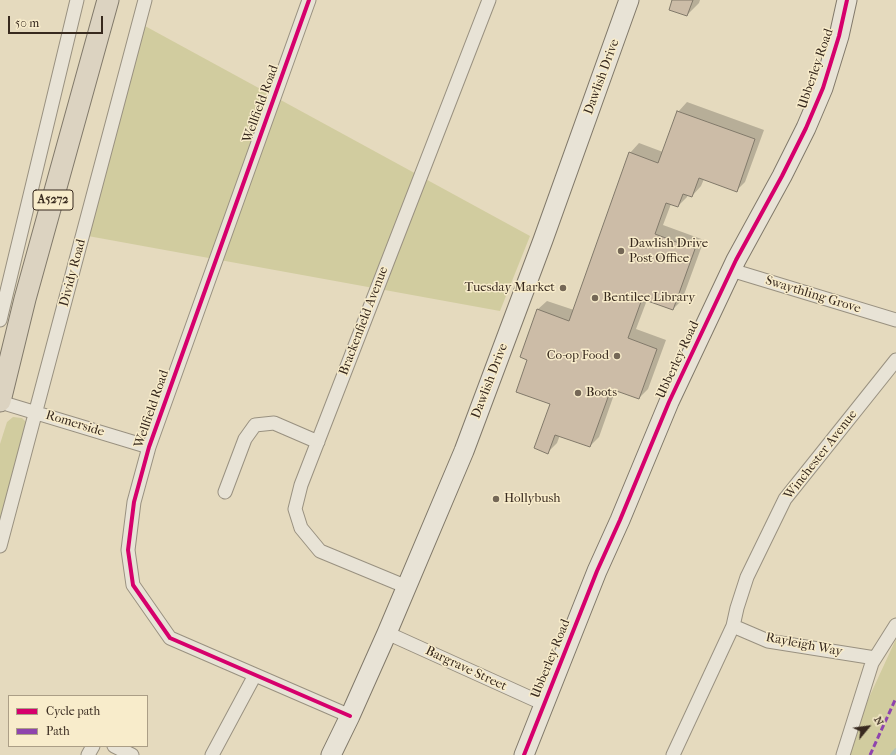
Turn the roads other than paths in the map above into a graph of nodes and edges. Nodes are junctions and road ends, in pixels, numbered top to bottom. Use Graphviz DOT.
graph roads {
  1 [pos="77,0"];
  2 [pos="108,0"];
  3 [pos="145,0"];
  4 [pos="310,0"];
  5 [pos="489,0"];
  6 [pos="630,0"];
  7 [pos="847,0"];
  8 [pos="731,270"];
  9 [pos="0,320"];
  10 [pos="896,320"];
  11 [pos="896,360"];
  12 [pos="0,402"];
  13 [pos="36,412"];
  14 [pos="318,442"];
  15 [pos="149,447"];
  16 [pos="225,492"];
  17 [pos="0,546"];
  18 [pos="407,587"];
  19 [pos="896,625"];
  20 [pos="733,626"];
  21 [pos="387,633"];
  22 [pos="876,658"];
  23 [pos="255,675"];
  24 [pos="544,704"];
  25 [pos="350,716"];
  26 [pos="116,747"];
  27 [pos="132,755"];
  28 [pos="212,755"];
  29 [pos="331,755"];
  30 [pos="524,755"];
  31 [pos="673,755"];
  32 [pos="843,755"];
  1 -- 9 [label="street"];
  2 -- 12 [label="main road, A5272"];
  3 -- 13 [label="street, Dividy Road"];
  4 -- 15 [label="street, Wellfield Road"];
  5 -- 14 [label="street, Brackenfield Avenue"];
  6 -- 18 [label="street, Dawlish Drive"];
  7 -- 8 [label="street, Ubberley Road"];
  8 -- 10 [label="street, Swaythling Grove"];
  8 -- 24 [label="street, Ubberley Road"];
  11 -- 20 [label="street, Winchester Avenue"];
  12 -- 13 [label="street, Romerside"];
  13 -- 15 [label="street, Romerside"];
  13 -- 17 [label="street, Dividy Road"];
  14 -- 16 [label="street"];
  14 -- 18 [label="street, Brackenfield Avenue"];
  15 -- 23 [label="street, Wellfield Road"];
  18 -- 21 [label="street, Dawlish Drive"];
  19 -- 22 [label="street"];
  20 -- 22 [label="street, Rayleigh Way"];
  20 -- 31 [label="street, Winchester Avenue"];
  21 -- 24 [label="street, Bargrave Street"];
  21 -- 25 [label="street, Dawlish Drive"];
  22 -- 32 [label="street"];
  23 -- 25 [label="street, Wellfield Road"];
  23 -- 28 [label="street"];
  24 -- 30 [label="street, Ubberley Road"];
  25 -- 29 [label="street, Dawlish Drive"];
  26 -- 27 [label="street"];
}
